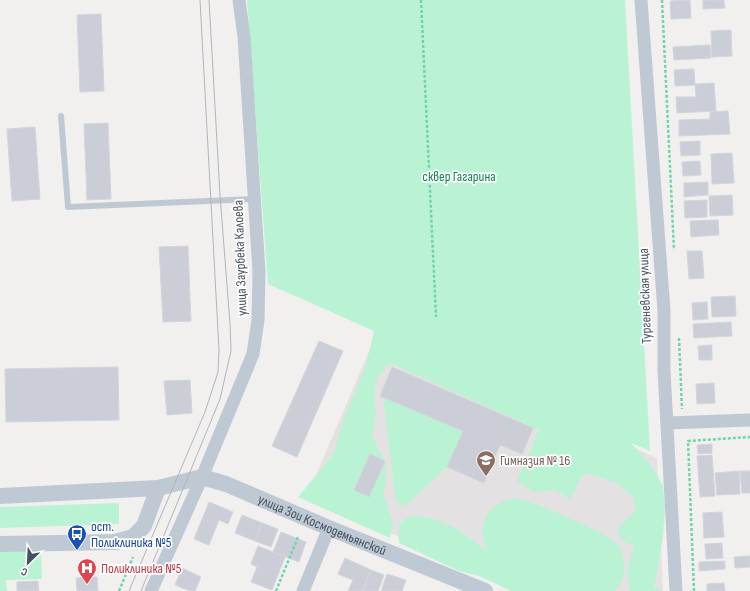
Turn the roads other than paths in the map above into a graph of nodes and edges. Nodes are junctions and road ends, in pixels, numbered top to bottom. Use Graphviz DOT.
graph roads {
  1 [pos="238,0"];
  2 [pos="641,0"];
  3 [pos="61,116"];
  4 [pos="254,199"];
  5 [pos="750,420"];
  6 [pos="666,423"];
  7 [pos="202,477"];
  8 [pos="158,488"];
  9 [pos="0,496"];
  10 [pos="329,528"];
  11 [pos="0,544"];
  12 [pos="151,591"];
  13 [pos="303,591"];
  14 [pos="485,591"];
  15 [pos="676,591"];
  1 -- 4 [label="street, улица Заурбека Калоева"];
  2 -- 6 [label="street, Тургеневская улица"];
  3 -- 4 [label="lane"];
  4 -- 7 [label="street, улица Заурбека Калоева"];
  5 -- 6 [label="street"];
  6 -- 15 [label="street, Тургеневская улица"];
  7 -- 8 [label="street"];
  7 -- 10 [label="street, улица Зои Космодемьянской"];
  7 -- 12 [label="street, улица Заурбека Калоева"];
  8 -- 9 [label="street"];
  8 -- 11 [label="street"];
  10 -- 13 [label="street"];
  10 -- 14 [label="street, улица Зои Космодемьянской"];
}
